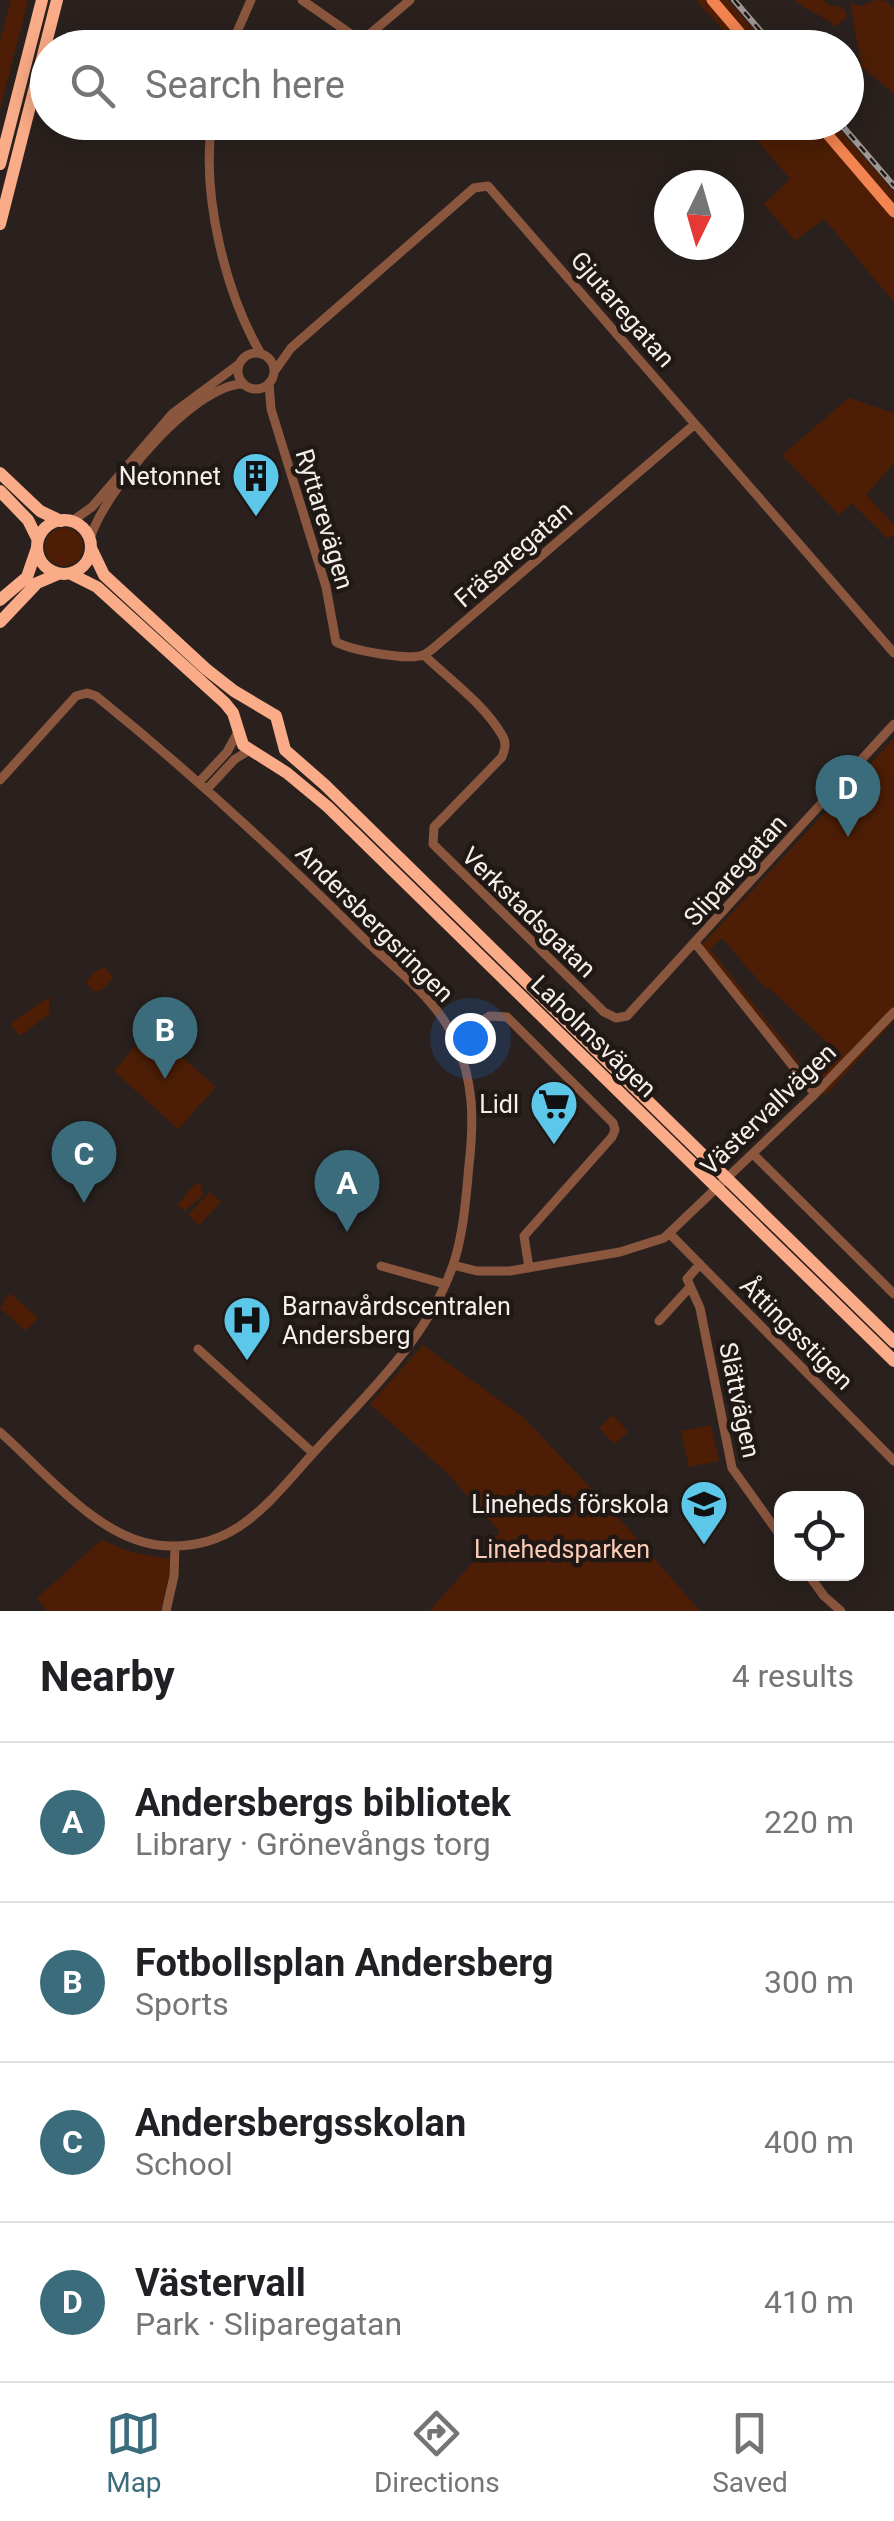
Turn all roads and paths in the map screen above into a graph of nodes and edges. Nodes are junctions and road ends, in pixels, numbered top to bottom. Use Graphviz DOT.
graph roads {
  1 [pos="42,0"];
  2 [pos="57,0"];
  3 [pos="251,0"];
  4 [pos="302,0"];
  5 [pos="410,0"];
  6 [pos="712,0"];
  7 [pos="34,30"];
  8 [pos="49,30"];
  9 [pos="238,30"];
  10 [pos="345,30"];
  11 [pos="375,30"];
  12 [pos="738,30"];
  13 [pos="30,47"];
  14 [pos="30,106"];
  15 [pos="211,140"];
  16 [pos="832,140"];
  17 [pos="0,164"];
  18 [pos="894,212"];
  19 [pos="0,224"];
  20 [pos="243,318"];
  21 [pos="291,348"];
  22 [pos="264,355"];
  23 [pos="243,360"];
  24 [pos="274,372"];
  25 [pos="269,383"];
  26 [pos="244,384"];
  27 [pos="254,389"];
  28 [pos="270,409"];
  29 [pos="695,424"];
  30 [pos="0,473"];
  31 [pos="0,491"];
  32 [pos="66,521"];
  33 [pos="38,543"];
  34 [pos="91,544"];
  35 [pos="64,574"];
  36 [pos="0,600"];
  37 [pos="0,622"];
  38 [pos="894,654"];
  39 [pos="424,655"];
  40 [pos="894,724"];
  41 [pos="238,732"];
  42 [pos="281,734"];
  43 [pos="253,751"];
  44 [pos="0,780"];
  45 [pos="204,784"];
  46 [pos="695,944"];
  47 [pos="894,1012"];
  48 [pos="454,1036"];
  49 [pos="815,1094"];
  50 [pos="753,1154"];
  51 [pos="727,1178"];
  52 [pos="716,1188"];
  53 [pos="670,1234"];
  54 [pos="700,1264"];
  55 [pos="381,1266"];
  56 [pos="452,1266"];
  57 [pos="529,1268"];
  58 [pos="446,1284"];
  59 [pos="690,1287"];
  60 [pos="894,1294"];
  61 [pos="658,1320"];
  62 [pos="894,1342"];
  63 [pos="198,1349"];
  64 [pos="894,1361"];
  65 [pos="0,1432"];
  66 [pos="313,1453"];
  67 [pos="894,1461"];
  68 [pos="774,1527"];
  69 [pos="175,1546"];
  70 [pos="813,1581"];
  71 [pos="166,1611"];
  72 [pos="841,1611"];
  1 -- 7 [label="highway"];
  2 -- 8 [label="highway"];
  3 -- 9 [label="street"];
  4 -- 10 [label="street"];
  5 -- 11 [label="street"];
  6 -- 12 [label="main road"];
  13 -- 17 [label="highway"];
  14 -- 19 [label="highway"];
  15 -- 20 [label="street"];
  16 -- 18 [label="main road"];
  20 -- 22 [label="street"];
  20 -- 23 [label="street"];
  21 -- 22 [label="street, Gjutaregatan"];
  21 -- 24 [label="street, Gjutaregatan"];
  21 -- 29 [label="street, Gjutaregatan"];
  22 -- 23 [label="street"];
  22 -- 24 [label="street"];
  23 -- 26 [label="street"];
  23 -- 32 [label="street"];
  24 -- 25 [label="street, Ryttarevägen"];
  25 -- 27 [label="street"];
  25 -- 28 [label="street, Ryttarevägen"];
  26 -- 27 [label="street, Ryttarevägen"];
  26 -- 34 [label="street"];
  27 -- 28 [label="street, Ryttarevägen"];
  28 -- 39 [label="street, Ryttarevägen"];
  29 -- 38 [label="street, Gjutaregatan"];
  29 -- 39 [label="street, Fräsaregatan"];
  30 -- 32 [label="highway, Laholmsvägen"];
  31 -- 33 [label="highway, Laholmsvägen"];
  32 -- 33 [label="highway"];
  32 -- 34 [label="highway, Laholmsvägen"];
  33 -- 35 [label="highway, Laholmsvägen"];
  33 -- 36 [label="highway"];
  34 -- 35 [label="highway"];
  34 -- 42 [label="highway, Laholmsvägen"];
  35 -- 37 [label="highway"];
  35 -- 41 [label="highway, Laholmsvägen"];
  39 -- 46 [label="street, Verkstadsgatan"];
  40 -- 46 [label="street, Sliparegatan"];
  41 -- 43 [label="highway, Laholmsvägen"];
  41 -- 45 [label="street"];
  42 -- 43 [label="highway"];
  42 -- 51 [label="highway, Laholmsvägen"];
  43 -- 45 [label="street"];
  43 -- 52 [label="highway, Laholmsvägen"];
  44 -- 45 [label="street, Andersbergsringen"];
  45 -- 48 [label="street, Andersbergsringen"];
  46 -- 49 [label="street, Sliparegatan"];
  47 -- 49 [label="street, Västervallvägen"];
  48 -- 56 [label="street, Andersbergsringen"];
  48 -- 57 [label="street"];
  49 -- 50 [label="street, Västervallvägen"];
  50 -- 51 [label="street, Västervallvägen"];
  50 -- 60 [label="street"];
  51 -- 52 [label="street, Västervallvägen"];
  51 -- 62 [label="highway, Laholmsvägen"];
  52 -- 53 [label="street, Västervallvägen"];
  52 -- 64 [label="highway, Laholmsvägen"];
  53 -- 54 [label="street, Åttingsstigen"];
  53 -- 57 [label="street"];
  54 -- 59 [label="street"];
  54 -- 67 [label="street, Åttingsstigen"];
  55 -- 58 [label="street"];
  56 -- 57 [label="street"];
  56 -- 58 [label="street, Andersbergsringen"];
  58 -- 66 [label="street, Andersbergsringen"];
  59 -- 61 [label="street"];
  59 -- 68 [label="street, Slättvägen"];
  63 -- 66 [label="street"];
  65 -- 69 [label="street, Andersbergsringen"];
  66 -- 69 [label="street, Andersbergsringen"];
  69 -- 71 [label="street"];
  70 -- 72 [label="street"];
}
